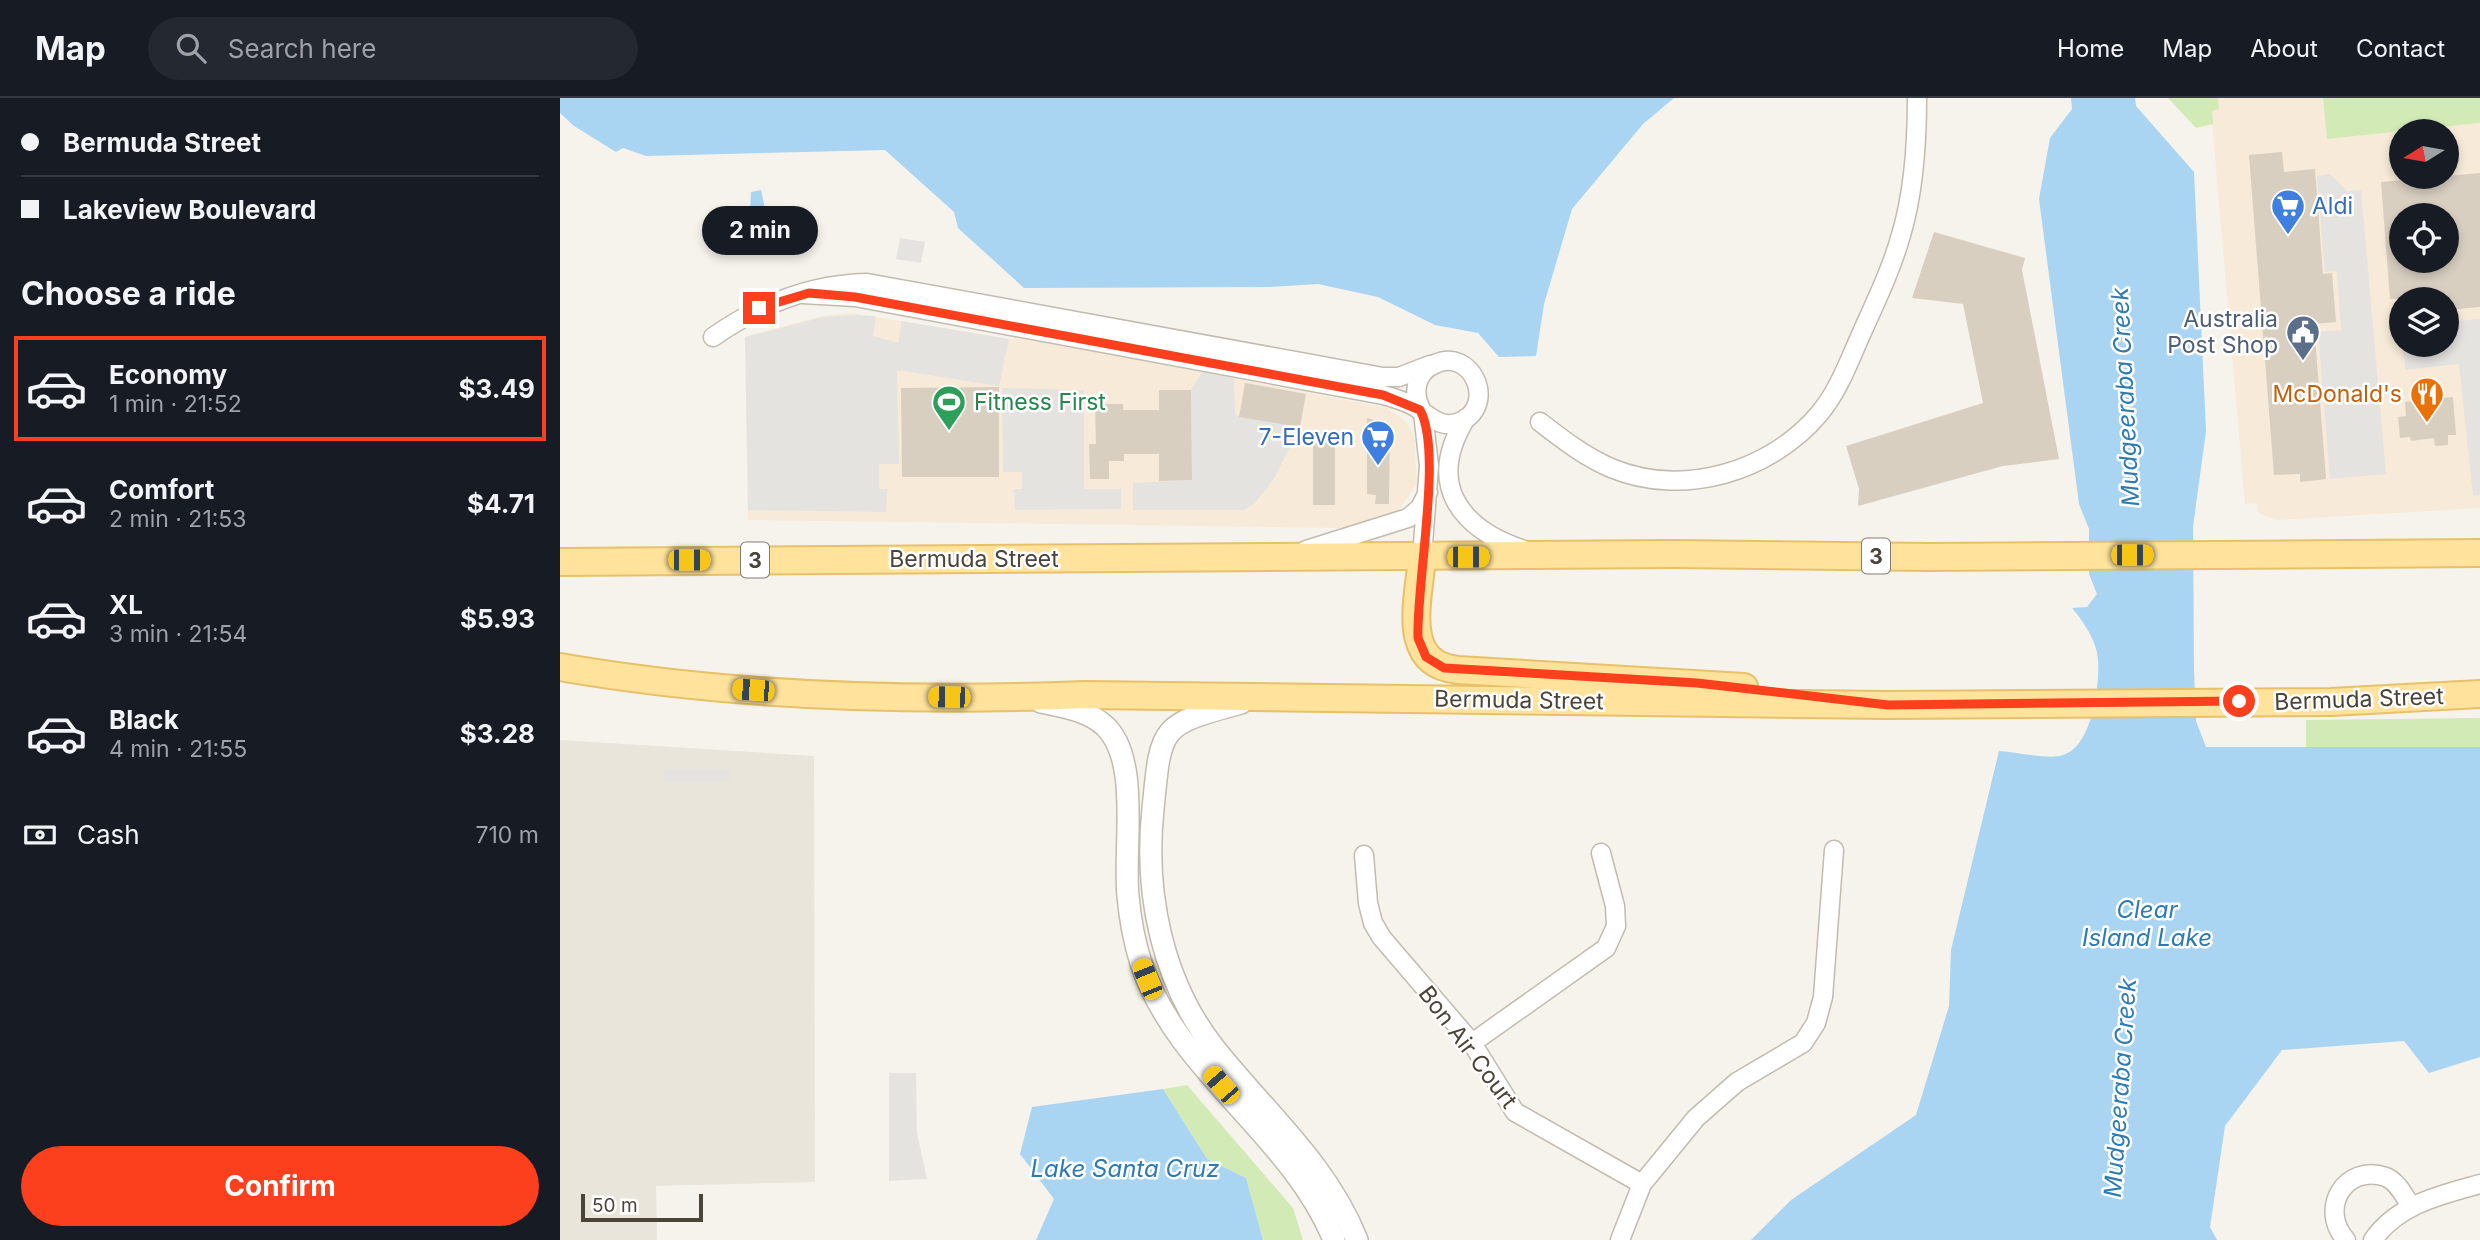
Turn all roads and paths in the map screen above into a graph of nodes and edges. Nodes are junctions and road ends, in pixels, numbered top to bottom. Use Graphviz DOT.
graph roads {
  1 [pos="1917,98"];
  2 [pos="713,337"];
  3 [pos="1216,355"];
  4 [pos="1437,363"];
  5 [pos="1352,372"];
  6 [pos="1332,386"];
  7 [pos="1422,411"];
  8 [pos="1466,418"];
  9 [pos="1540,422"];
  10 [pos="1428,492"];
  11 [pos="2480,553"];
  12 [pos="1542,556"];
  13 [pos="1422,557"];
  14 [pos="1275,559"];
  15 [pos="560,562"];
  16 [pos="560,667"];
  17 [pos="2480,694"];
  18 [pos="1262,697"];
  19 [pos="1023,698"];
  20 [pos="1888,705"];
  21 [pos="1155,771"];
  22 [pos="1834,850"];
  23 [pos="1601,853"];
  24 [pos="1127,855"];
  25 [pos="1364,855"];
  26 [pos="1166,956"];
  27 [pos="1142,964"];
  28 [pos="1472,1044"];
  29 [pos="1642,1184"];
  30 [pos="2480,1184"];
  31 [pos="2411,1206"];
  32 [pos="1334,1240"];
  33 [pos="1357,1240"];
  34 [pos="1620,1240"];
  35 [pos="2346,1240"];
  36 [pos="2373,1240"];
  1 -- 9 [label="street"];
  2 -- 3 [label="street"];
  3 -- 5 [label="street"];
  3 -- 6 [label="street"];
  4 -- 5 [label="street"];
  4 -- 7 [label="street"];
  4 -- 8 [label="street"];
  5 -- 6 [label="street"];
  6 -- 7 [label="street"];
  7 -- 8 [label="street"];
  7 -- 10 [label="street"];
  8 -- 12 [label="street"];
  10 -- 13 [label="street"];
  10 -- 14 [label="street"];
  11 -- 12 [label="main road, Bermuda Street / 3"];
  12 -- 13 [label="main road, Bermuda Street / 3"];
  13 -- 14 [label="main road, Bermuda Street / 3"];
  13 -- 20 [label="main road"];
  14 -- 15 [label="main road, Bermuda Street / 3"];
  16 -- 19 [label="main road, Bermuda Street"];
  17 -- 20 [label="main road, Bermuda Street"];
  18 -- 19 [label="main road, Bermuda Street"];
  18 -- 20 [label="main road, Bermuda Street"];
  18 -- 21 [label="street"];
  19 -- 24 [label="street"];
  21 -- 24 [label="street"];
  21 -- 26 [label="street"];
  22 -- 29 [label="street"];
  23 -- 28 [label="street"];
  24 -- 27 [label="street"];
  25 -- 28 [label="street, Bon Air Court"];
  26 -- 27 [label="street"];
  26 -- 33 [label="street"];
  27 -- 32 [label="street"];
  28 -- 29 [label="street, Bon Air Court"];
  29 -- 34 [label="street"];
  30 -- 31 [label="street"];
  31 -- 35 [label="street"];
  31 -- 36 [label="street"];
}
